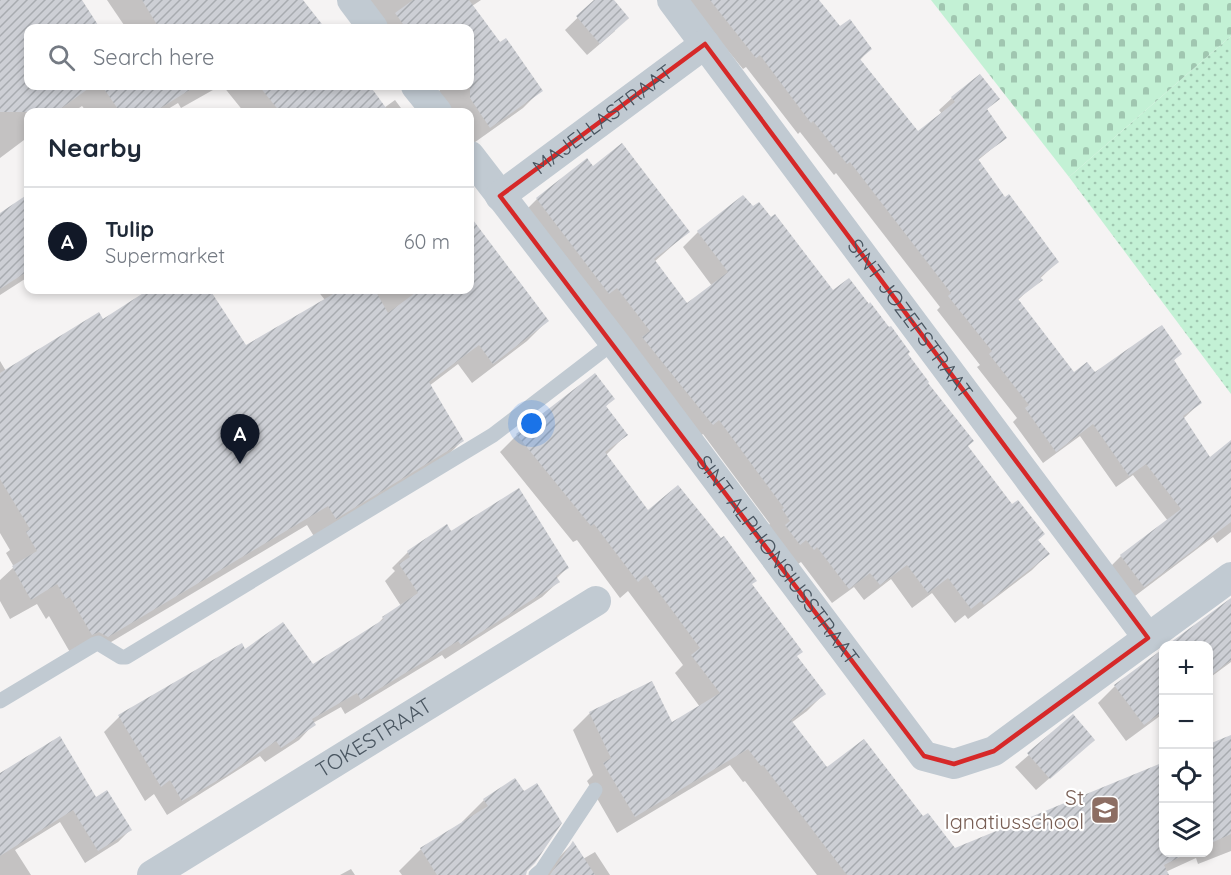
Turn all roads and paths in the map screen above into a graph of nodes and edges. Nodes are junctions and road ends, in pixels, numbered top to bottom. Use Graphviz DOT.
graph roads {
  1 [pos="351,0"];
  2 [pos="672,0"];
  3 [pos="370,24"];
  4 [pos="705,44"];
  5 [pos="419,90"];
  6 [pos="434,108"];
  7 [pos="474,161"];
  8 [pos="500,196"];
  9 [pos="614,342"];
  10 [pos="1231,577"];
  11 [pos="596,601"];
  12 [pos="1148,638"];
  13 [pos="0,701"];
  14 [pos="595,790"];
  15 [pos="152,875"];
  16 [pos="536,875"];
  1 -- 3 [label="street"];
  2 -- 4 [label="street, SINT JOZEFSTRAAT"];
  4 -- 8 [label="street, MAJELLASTRAAT"];
  4 -- 12 [label="street, SINT JOZEFSTRAAT"];
  5 -- 6 [label="street"];
  7 -- 8 [label="street, SINT ALPHONSIUSSTRAAT"];
  8 -- 9 [label="street, SINT ALPHONSIUSSTRAAT"];
  9 -- 12 [label="street, SINT ALPHONSIUSSTRAAT"];
  9 -- 13 [label="lane"];
  10 -- 12 [label="street, SINT ALPHONSIUSSTRAAT"];
  11 -- 15 [label="street, TOKESTRAAT"];
  14 -- 16 [label="lane"];
}
